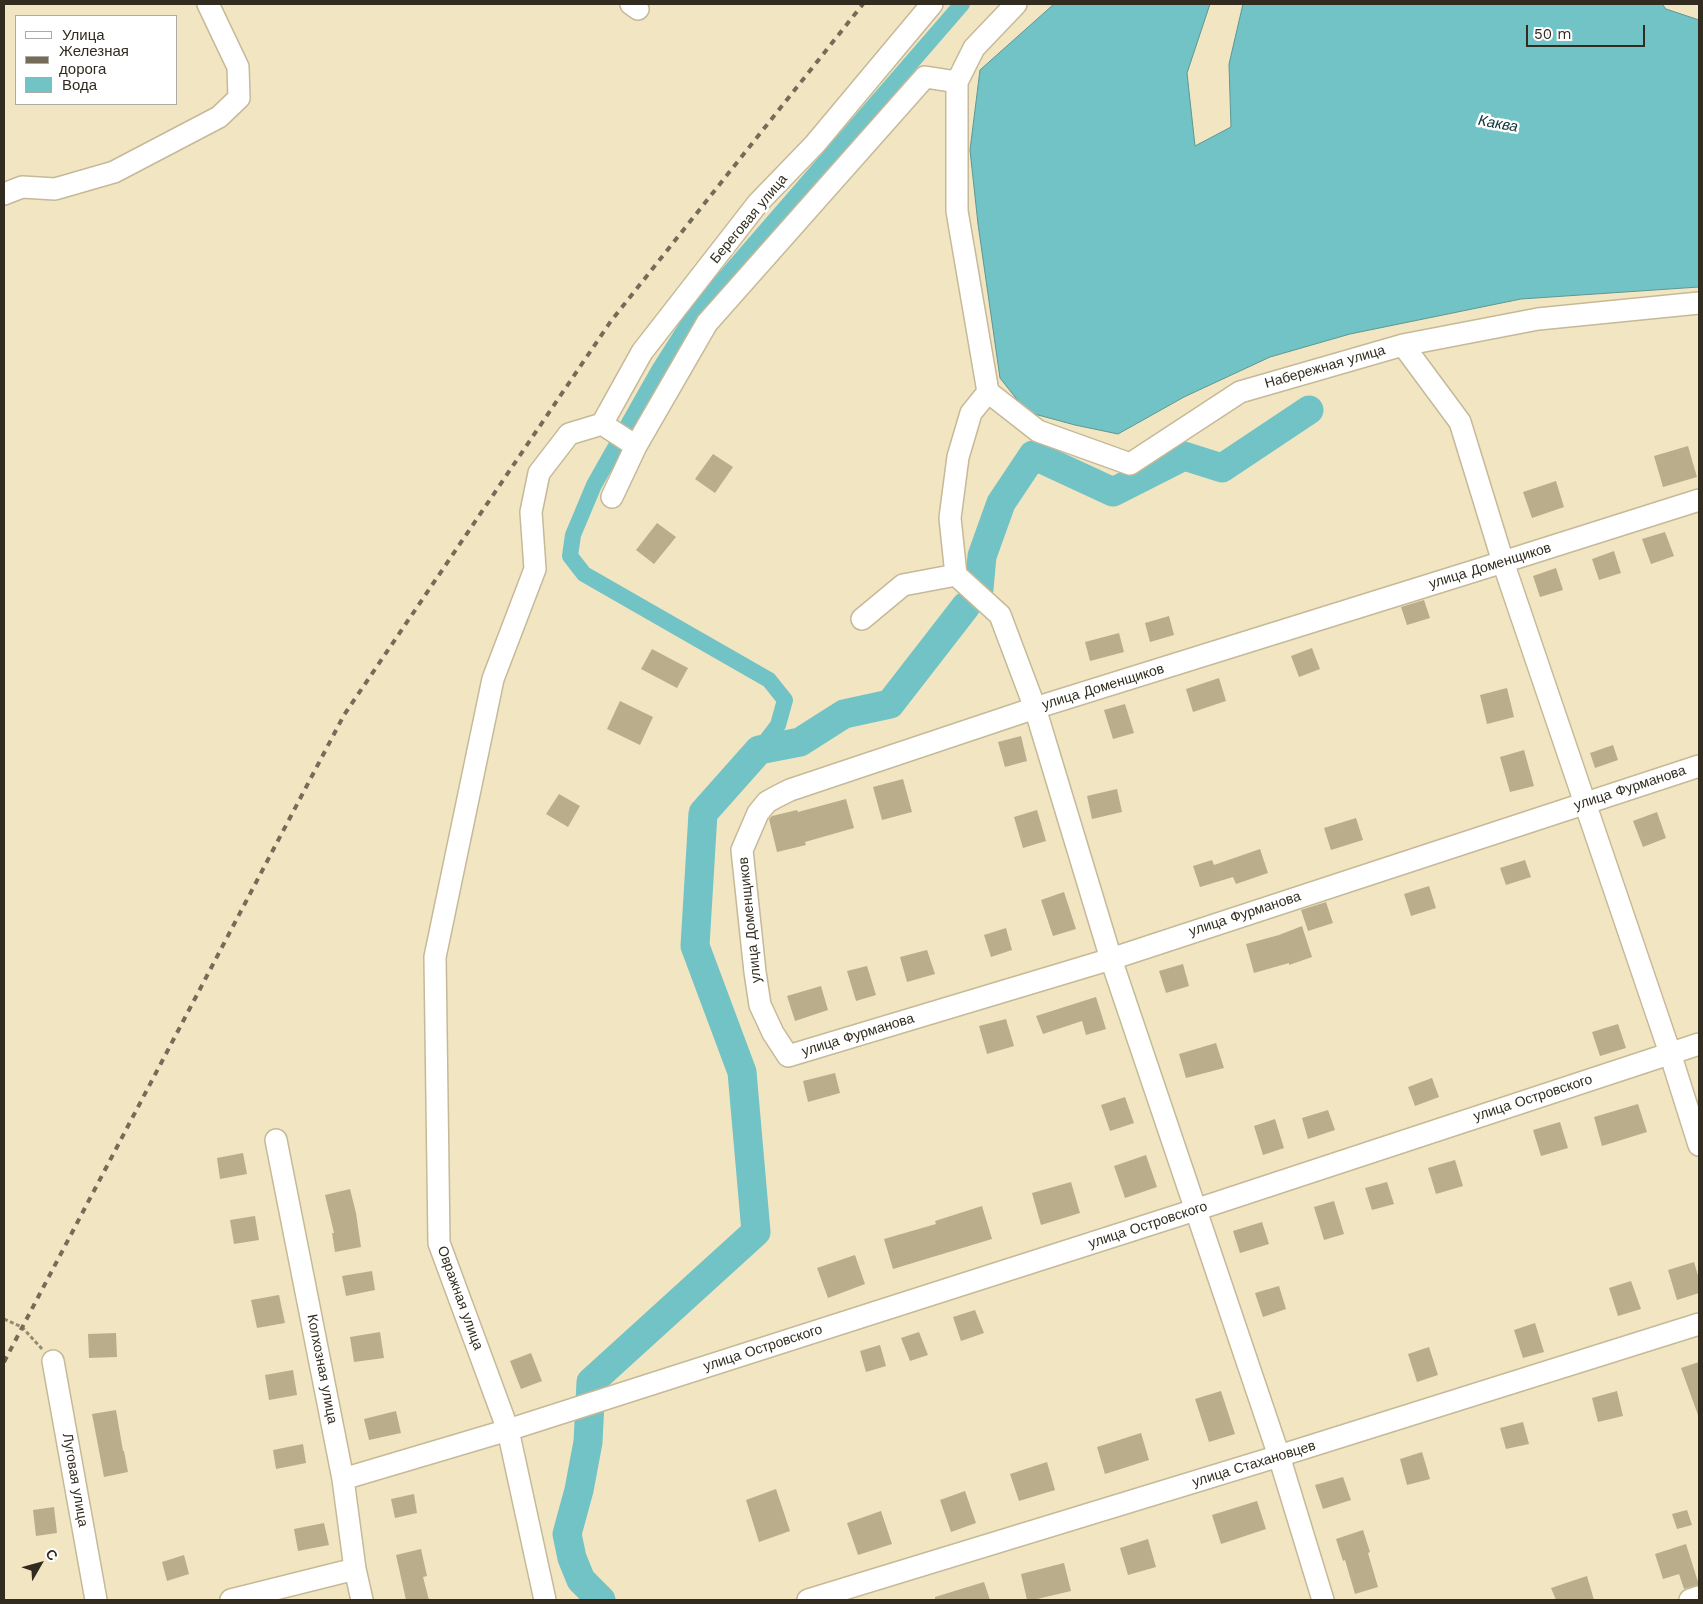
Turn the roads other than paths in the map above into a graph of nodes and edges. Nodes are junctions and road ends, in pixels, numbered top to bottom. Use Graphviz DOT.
graph roads {
  1 [pos="208,4"];
  2 [pos="932,4"];
  3 [pos="1016,4"];
  4 [pos="957,82"];
  5 [pos="4,194"];
  6 [pos="1699,304"];
  7 [pos="1404,345"];
  8 [pos="988,392"];
  9 [pos="602,424"];
  10 [pos="636,446"];
  11 [pos="612,497"];
  12 [pos="1699,500"];
  13 [pos="1503,562"];
  14 [pos="956,575"];
  15 [pos="862,619"];
  16 [pos="1035,708"];
  17 [pos="1699,766"];
  18 [pos="1584,802"];
  19 [pos="1111,959"];
  20 [pos="1699,1044"];
  21 [pos="1670,1053"];
  22 [pos="788,1056"];
  23 [pos="276,1140"];
  24 [pos="1699,1145"];
  25 [pos="1195,1210"];
  26 [pos="1699,1324"];
  27 [pos="53,1361"];
  28 [pos="508,1430"];
  29 [pos="1279,1456"];
  30 [pos="344,1479"];
  31 [pos="355,1569"];
  32 [pos="1699,1597"];
  33 [pos="96,1600"];
  34 [pos="231,1600"];
  35 [pos="362,1600"];
  36 [pos="545,1600"];
  37 [pos="808,1600"];
  38 [pos="1323,1600"];
  39 [pos="1690,1600"];
  1 -- 5 [label="street"];
  2 -- 9 [label="street, Береговая улица"];
  3 -- 4 [label="street"];
  4 -- 8 [label="street"];
  4 -- 10 [label="street"];
  6 -- 7 [label="street, Набережная улица"];
  7 -- 8 [label="street, Набережная улица"];
  7 -- 13 [label="street"];
  8 -- 14 [label="street"];
  9 -- 10 [label="street"];
  9 -- 28 [label="street, Овражная улица"];
  10 -- 11 [label="street"];
  12 -- 13 [label="street, улица Доменщиков"];
  13 -- 16 [label="street, улица Доменщиков"];
  13 -- 18 [label="street"];
  14 -- 15 [label="street"];
  14 -- 16 [label="street"];
  16 -- 19 [label="street"];
  16 -- 22 [label="street, улица Доменщиков"];
  17 -- 18 [label="street, улица Фурманова"];
  18 -- 19 [label="street, улица Фурманова"];
  18 -- 21 [label="street"];
  19 -- 22 [label="street, улица Фурманова"];
  19 -- 25 [label="street"];
  20 -- 21 [label="street, улица Островского"];
  21 -- 24 [label="street"];
  21 -- 25 [label="street, улица Островского"];
  23 -- 30 [label="street, Колхозная улица"];
  25 -- 28 [label="street, улица Островского"];
  25 -- 29 [label="street"];
  26 -- 29 [label="street, улица Стахановцев"];
  27 -- 33 [label="street, Луговая улица"];
  28 -- 30 [label="street, улица Островского"];
  28 -- 36 [label="street, Овражная улица"];
  29 -- 37 [label="street, улица Стахановцев"];
  29 -- 38 [label="street"];
  30 -- 31 [label="street, Колхозная улица"];
  31 -- 34 [label="street"];
  31 -- 35 [label="street, Колхозная улица"];
  32 -- 39 [label="street"];
}
